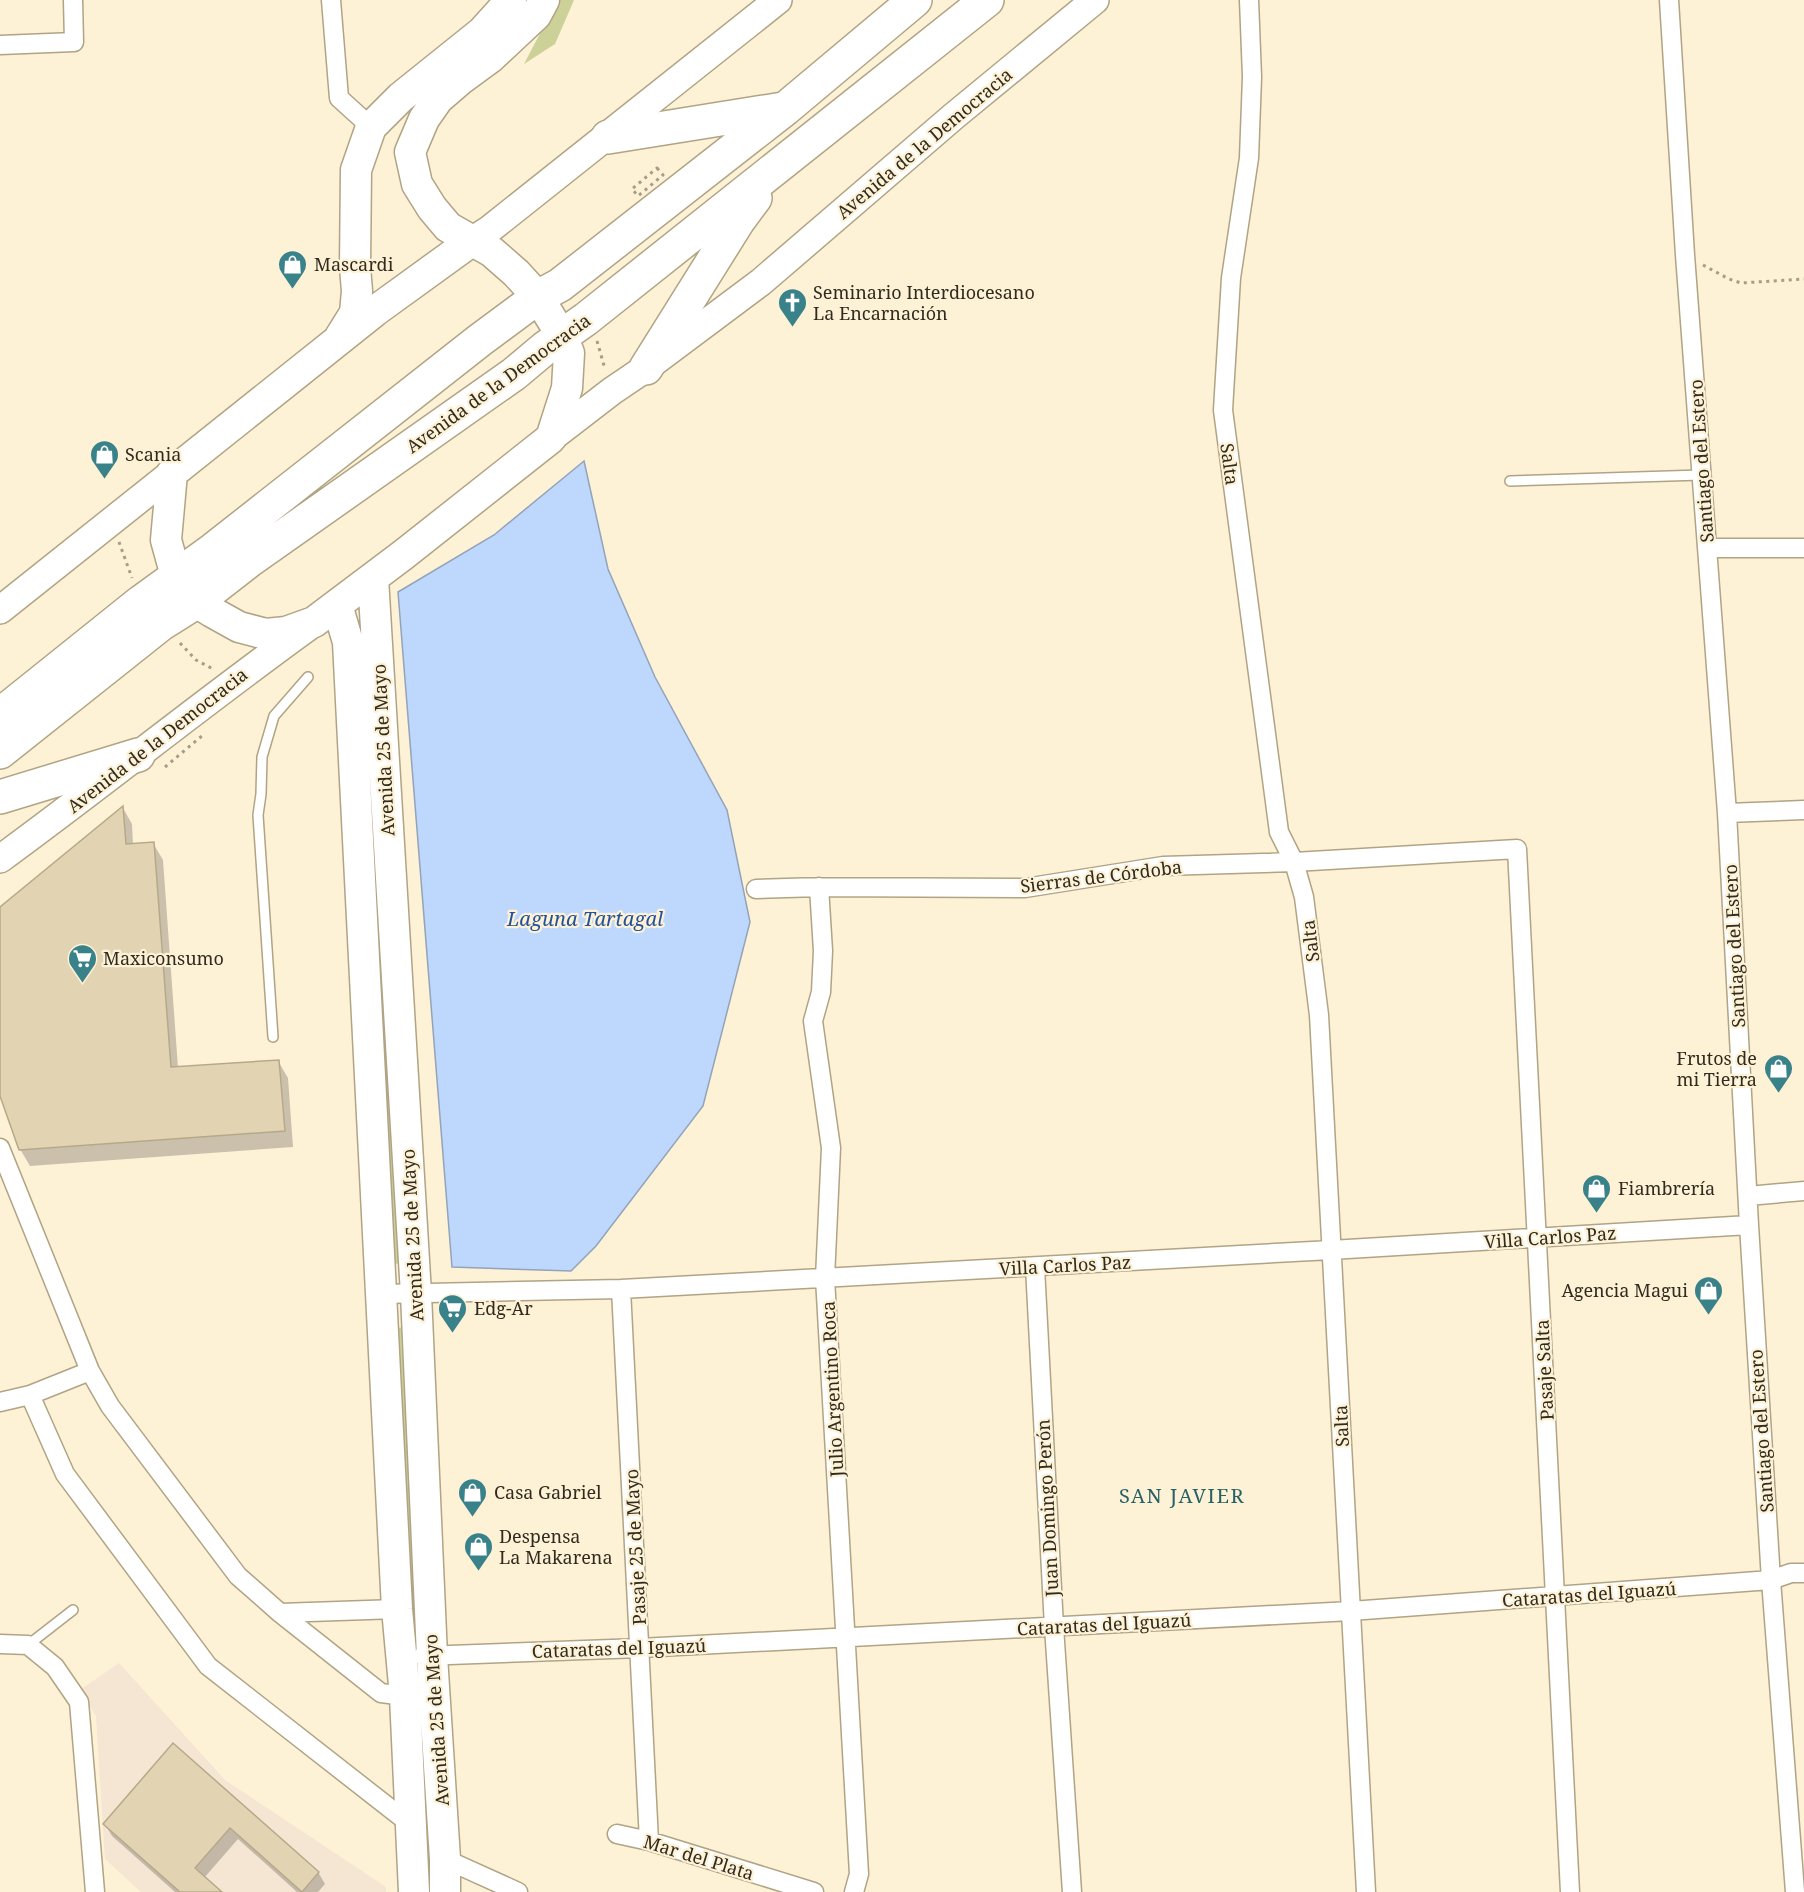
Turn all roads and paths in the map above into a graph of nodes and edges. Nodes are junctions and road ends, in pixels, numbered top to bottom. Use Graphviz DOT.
graph roads {
  1 [pos="73,0"];
  2 [pos="331,0"];
  3 [pos="511,0"];
  4 [pos="544,0"];
  5 [pos="778,0"];
  6 [pos="915,0"];
  7 [pos="987,0"];
  8 [pos="1095,0"];
  9 [pos="1249,0"];
  10 [pos="1669,0"];
  11 [pos="0,45"];
  12 [pos="785,109"];
  13 [pos="372,128"];
  14 [pos="608,137"];
  15 [pos="777,168"];
  16 [pos="473,240"];
  17 [pos="1685,255"];
  18 [pos="1804,279"];
  19 [pos="538,297"];
  20 [pos="562,336"];
  21 [pos="596,339"];
  22 [pos="338,340"];
  23 [pos="646,368"];
  24 [pos="612,391"];
  25 [pos="551,438"];
  26 [pos="172,473"];
  27 [pos="1701,475"];
  28 [pos="1510,481"];
  29 [pos="118,537"];
  30 [pos="1707,548"];
  31 [pos="1804,548"];
  32 [pos="176,576"];
  33 [pos="373,578"];
  34 [pos="132,579"];
  35 [pos="196,602"];
  36 [pos="0,610"];
  37 [pos="326,614"];
  38 [pos="172,636"];
  39 [pos="221,673"];
  40 [pos="308,676"];
  41 [pos="0,715"];
  42 [pos="0,752"];
  43 [pos="138,755"];
  44 [pos="0,797"];
  45 [pos="1804,810"];
  46 [pos="1727,813"];
  47 [pos="1517,849"];
  48 [pos="0,859"];
  49 [pos="1294,862"];
  50 [pos="819,887"];
  51 [pos="756,889"];
  52 [pos="273,1037"];
  53 [pos="0,1148"];
  54 [pos="1804,1191"];
  55 [pos="1748,1196"];
  56 [pos="1749,1225"];
  57 [pos="1538,1238"];
  58 [pos="1331,1250"];
  59 [pos="1035,1267"];
  60 [pos="825,1278"];
  61 [pos="621,1289"];
  62 [pos="381,1294"];
  63 [pos="416,1294"];
  64 [pos="90,1371"];
  65 [pos="30,1395"];
  66 [pos="0,1402"];
  67 [pos="1804,1573"];
  68 [pos="1771,1580"];
  69 [pos="1554,1596"];
  70 [pos="398,1609"];
  71 [pos="73,1610"];
  72 [pos="1351,1611"];
  73 [pos="280,1613"];
  74 [pos="1053,1627"];
  75 [pos="846,1638"];
  76 [pos="0,1644"];
  77 [pos="28,1645"];
  78 [pos="640,1648"];
  79 [pos="432,1656"];
  80 [pos="402,1658"];
  81 [pos="405,1696"];
  82 [pos="410,1824"];
  83 [pos="617,1834"];
  84 [pos="649,1841"];
  85 [pos="445,1859"];
  86 [pos="94,1892"];
  87 [pos="414,1892"];
  88 [pos="445,1892"];
  89 [pos="518,1892"];
  90 [pos="814,1892"];
  91 [pos="854,1892"];
  92 [pos="1072,1892"];
  93 [pos="1366,1892"];
  94 [pos="1570,1892"];
  95 [pos="1795,1892"];
  1 -- 11 [label="street"];
  2 -- 13 [label="street"];
  3 -- 13 [label="main road"];
  4 -- 16 [label="main road"];
  5 -- 14 [label="street"];
  6 -- 12 [label="highway"];
  7 -- 15 [label="highway, Avenida de la Democracia"];
  8 -- 23 [label="street, Avenida de la Democracia"];
  9 -- 49 [label="street, Salta"];
  10 -- 17 [label="street, Santiago del Estero"];
  12 -- 14 [label="highway"];
  12 -- 19 [label="highway"];
  13 -- 22 [label="main road"];
  14 -- 16 [label="street"];
  15 -- 20 [label="highway, Avenida de la Democracia"];
  15 -- 23 [label="highway"];
  16 -- 19 [label="main road"];
  16 -- 22 [label="main road"];
  17 -- 18 [label="path"];
  17 -- 27 [label="street, Santiago del Estero"];
  19 -- 20 [label="main road"];
  19 -- 32 [label="highway"];
  20 -- 25 [label="main road"];
  20 -- 35 [label="highway, Avenida de la Democracia"];
  21 -- 24 [label="path"];
  22 -- 26 [label="main road"];
  23 -- 24 [label="street, Avenida de la Democracia"];
  24 -- 25 [label="street, Avenida de la Democracia"];
  25 -- 33 [label="main road"];
  26 -- 32 [label="main road"];
  26 -- 36 [label="street"];
  27 -- 28 [label="lane"];
  27 -- 30 [label="street, Santiago del Estero"];
  29 -- 34 [label="path"];
  30 -- 31 [label="street"];
  30 -- 46 [label="street, Santiago del Estero"];
  32 -- 35 [label="main road"];
  32 -- 41 [label="highway"];
  33 -- 37 [label="main road"];
  33 -- 63 [label="main road, Avenida 25 de Mayo"];
  35 -- 37 [label="main road"];
  35 -- 42 [label="highway, Avenida de la Democracia"];
  37 -- 43 [label="street, Avenida de la Democracia"];
  37 -- 62 [label="main road, Avenida 25 de Mayo"];
  38 -- 39 [label="path"];
  40 -- 52 [label="lane"];
  43 -- 44 [label="highway"];
  43 -- 48 [label="street, Avenida de la Democracia"];
  45 -- 46 [label="street"];
  46 -- 55 [label="street, Santiago del Estero"];
  47 -- 49 [label="street, Sierras de Córdoba"];
  47 -- 57 [label="street, Pasaje Salta"];
  49 -- 50 [label="street, Sierras de Córdoba"];
  49 -- 58 [label="street, Salta"];
  50 -- 51 [label="street, Sierras de Córdoba"];
  50 -- 60 [label="street, Julio Argentino Roca"];
  53 -- 64 [label="street"];
  54 -- 55 [label="street"];
  55 -- 56 [label="street, Santiago del Estero"];
  56 -- 57 [label="street, Villa Carlos Paz"];
  56 -- 68 [label="street, Santiago del Estero"];
  57 -- 58 [label="street, Villa Carlos Paz"];
  57 -- 69 [label="street, Pasaje Salta"];
  58 -- 59 [label="street, Villa Carlos Paz"];
  58 -- 72 [label="street, Salta"];
  59 -- 60 [label="street, Villa Carlos Paz"];
  59 -- 74 [label="street, Juan Domingo Perón"];
  60 -- 61 [label="street, Villa Carlos Paz"];
  60 -- 75 [label="street, Julio Argentino Roca"];
  61 -- 63 [label="street, Villa Carlos Paz"];
  61 -- 78 [label="street, Pasaje 25 de Mayo"];
  62 -- 63 [label="street, Villa Carlos Paz"];
  62 -- 70 [label="main road, Avenida 25 de Mayo"];
  63 -- 79 [label="main road, Avenida 25 de Mayo"];
  64 -- 65 [label="street"];
  64 -- 73 [label="street"];
  65 -- 66 [label="street"];
  65 -- 82 [label="street"];
  67 -- 68 [label="street, Cataratas del Iguazú"];
  68 -- 69 [label="street, Cataratas del Iguazú"];
  68 -- 95 [label="street, Santiago del Estero"];
  69 -- 72 [label="street, Cataratas del Iguazú"];
  69 -- 94 [label="street, Pasaje Salta"];
  70 -- 73 [label="street"];
  70 -- 80 [label="main road, Avenida 25 de Mayo"];
  71 -- 77 [label="lane"];
  72 -- 74 [label="street, Cataratas del Iguazú"];
  72 -- 93 [label="street, Salta"];
  73 -- 81 [label="street"];
  74 -- 75 [label="street, Cataratas del Iguazú"];
  74 -- 92 [label="street, Juan Domingo Perón"];
  75 -- 78 [label="street, Cataratas del Iguazú"];
  75 -- 91 [label="street, Julio Argentino Roca"];
  76 -- 77 [label="street"];
  77 -- 86 [label="street"];
  78 -- 79 [label="street, Cataratas del Iguazú"];
  78 -- 84 [label="street, Pasaje 25 de Mayo"];
  79 -- 80 [label="street, Cataratas del Iguazú"];
  79 -- 85 [label="main road, Avenida 25 de Mayo"];
  80 -- 81 [label="main road, Avenida 25 de Mayo"];
  81 -- 82 [label="main road, Avenida 25 de Mayo"];
  82 -- 87 [label="main road, Avenida 25 de Mayo"];
  83 -- 84 [label="street, Mar del Plata"];
  84 -- 90 [label="street, Mar del Plata"];
  85 -- 88 [label="main road, Avenida 25 de Mayo"];
  85 -- 89 [label="street"];
}
